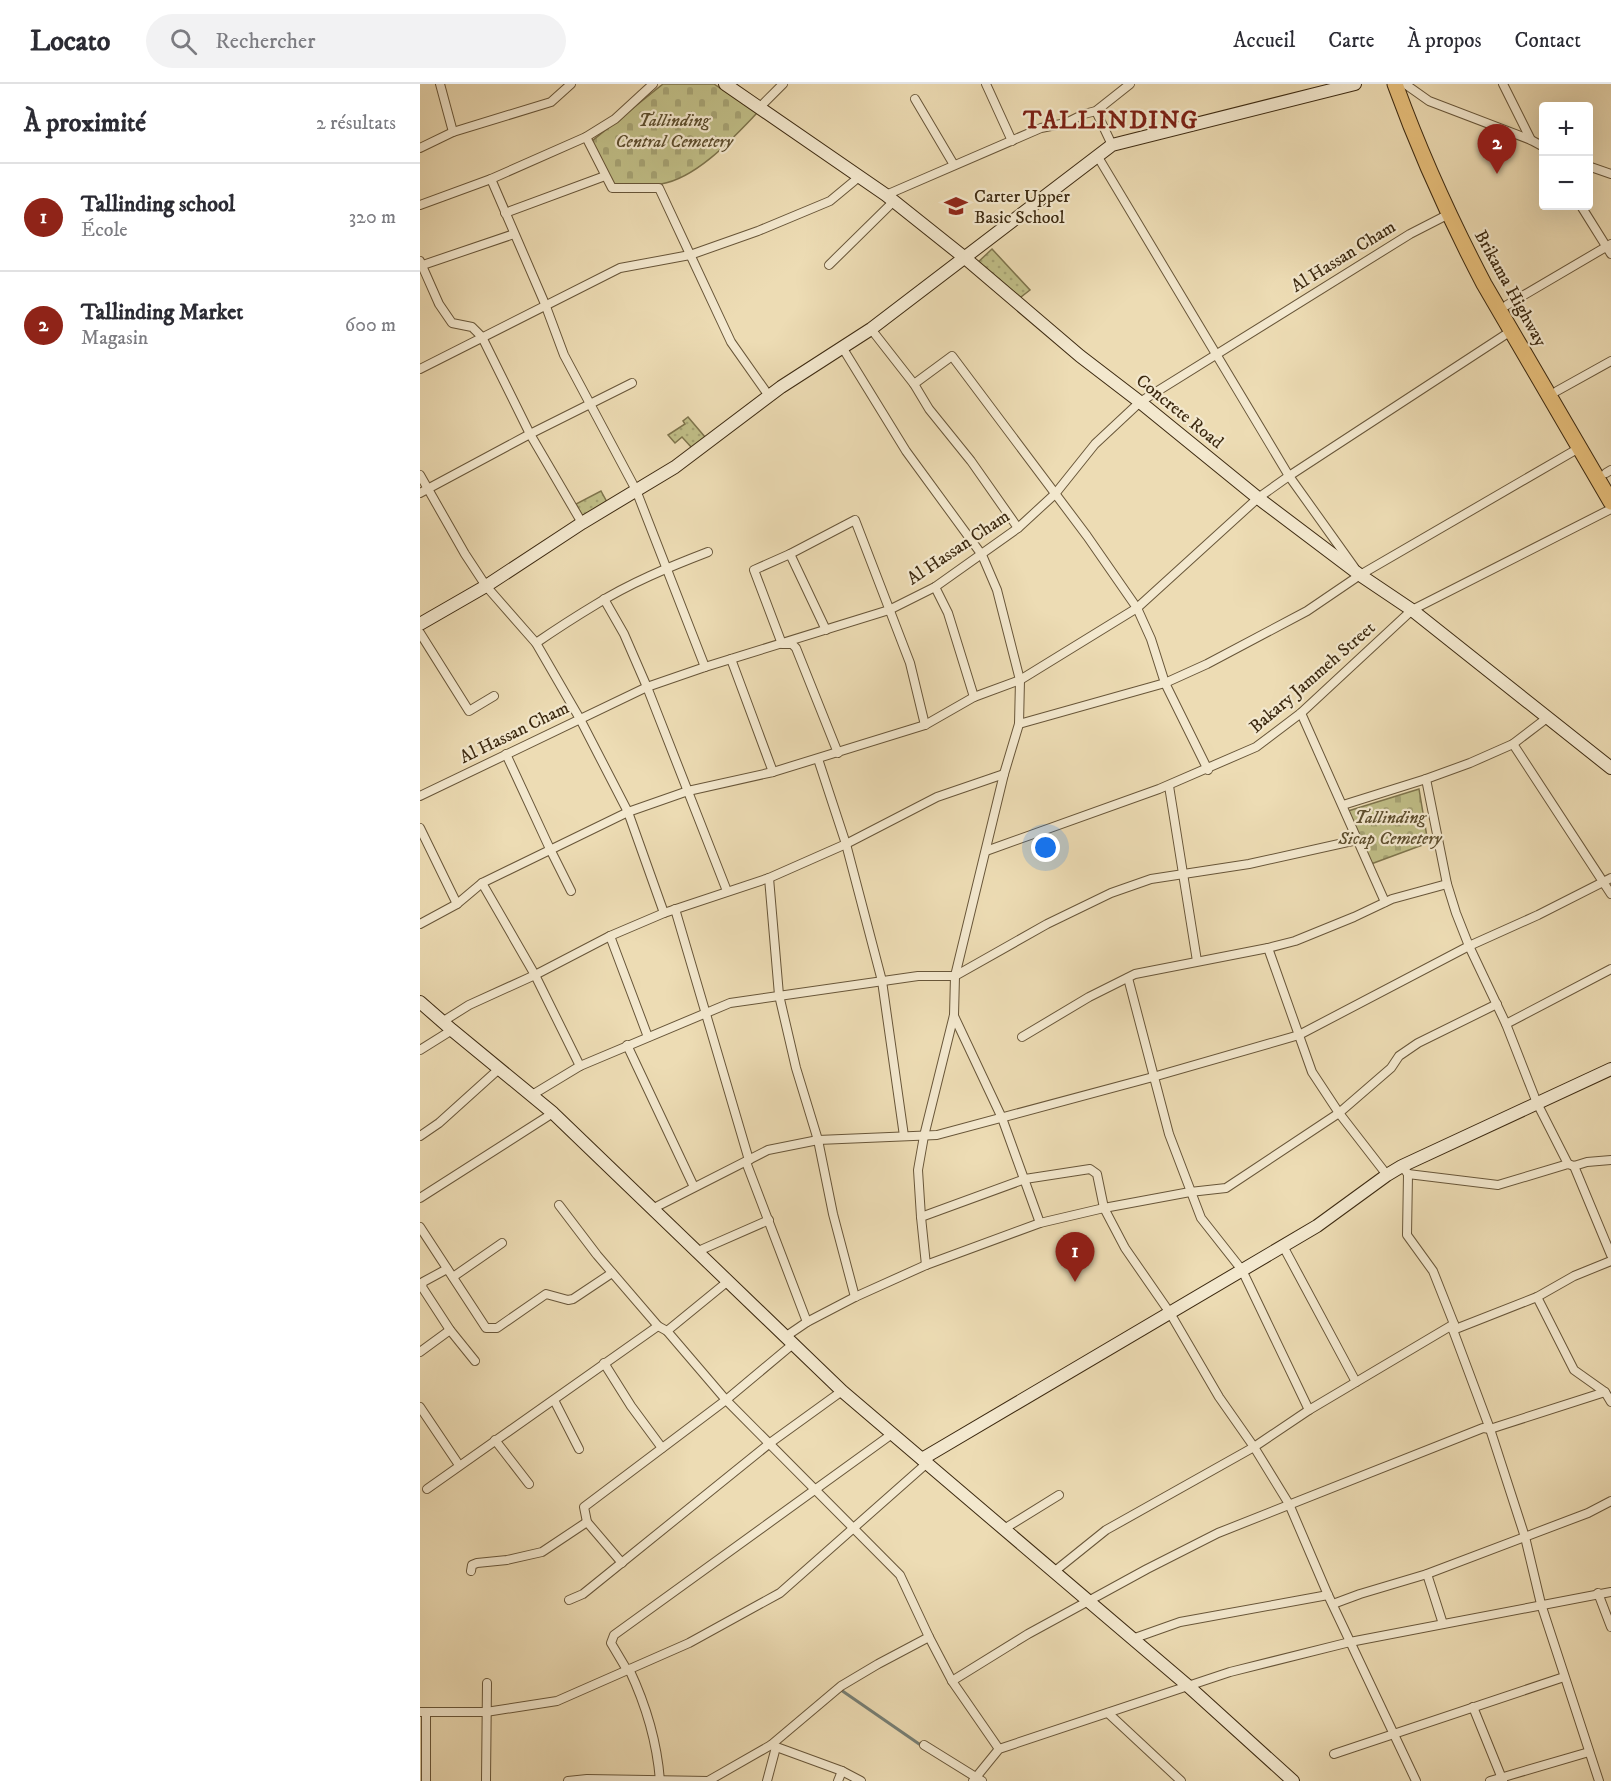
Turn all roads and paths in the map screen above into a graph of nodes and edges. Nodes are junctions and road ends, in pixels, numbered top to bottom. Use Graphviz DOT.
graph roads {
  1 [pos="440,84"];
  2 [pos="572,84"];
  3 [pos="653,84"];
  4 [pos="725,84"];
  5 [pos="783,84"];
  6 [pos="986,84"];
  7 [pos="1130,84"];
  8 [pos="1355,84"];
  9 [pos="1395,84"];
  10 [pos="1405,84"];
  11 [pos="1503,84"];
  12 [pos="1117,88"];
  13 [pos="915,99"];
  14 [pos="760,107"];
  15 [pos="1096,111"];
  16 [pos="453,132"];
  17 [pos="586,137"];
  18 [pos="1531,140"];
  19 [pos="1012,141"];
  20 [pos="1539,144"];
  21 [pos="1112,145"];
  22 [pos="420,148"];
  23 [pos="1098,157"];
  24 [pos="954,165"];
  25 [pos="1593,168"];
  26 [pos="1611,174"];
  27 [pos="605,176"];
  28 [pos="859,177"];
  29 [pos="491,179"];
  30 [pos="890,198"];
  31 [pos="420,205"];
  32 [pos="1584,210"];
  33 [pos="506,213"];
  34 [pos="1449,214"];
  35 [pos="514,234"];
  36 [pos="1610,248"];
  37 [pos="690,255"];
  38 [pos="965,258"];
  39 [pos="421,264"];
  40 [pos="830,265"];
  41 [pos="544,304"];
  42 [pos="1507,305"];
  43 [pos="872,329"];
  44 [pos="1511,331"];
  45 [pos="482,337"];
  46 [pos="842,347"];
  47 [pos="1217,354"];
  48 [pos="1611,361"];
  49 [pos="420,369"];
  50 [pos="632,383"];
  51 [pos="914,384"];
  52 [pos="1557,391"];
  53 [pos="768,396"];
  54 [pos="1140,402"];
  55 [pos="591,405"];
  56 [pos="530,434"];
  57 [pos="1579,448"];
  58 [pos="420,475"];
  59 [pos="1609,475"];
  60 [pos="1289,476"];
  61 [pos="429,488"];
  62 [pos="636,490"];
  63 [pos="420,493"];
  64 [pos="1055,495"];
  65 [pos="1258,498"];
  66 [pos="1611,502"];
  67 [pos="1611,509"];
  68 [pos="582,524"];
  69 [pos="1018,528"];
  70 [pos="708,552"];
  71 [pos="790,554"];
  72 [pos="982,555"];
  73 [pos="666,568"];
  74 [pos="1360,575"];
  75 [pos="486,586"];
  76 [pos="935,587"];
  77 [pos="604,599"];
  78 [pos="1137,608"];
  79 [pos="889,610"];
  80 [pos="1412,610"];
  81 [pos="420,624"];
  82 [pos="826,630"];
  83 [pos="420,633"];
  84 [pos="536,643"];
  85 [pos="783,644"];
  86 [pos="731,659"];
  87 [pos="705,667"];
  88 [pos="1020,680"];
  89 [pos="1165,683"];
  90 [pos="648,687"];
  91 [pos="494,696"];
  92 [pos="975,697"];
  93 [pos="1301,713"];
  94 [pos="1547,718"];
  95 [pos="580,719"];
  96 [pos="925,724"];
  97 [pos="1019,724"];
  98 [pos="1513,744"];
  99 [pos="838,753"];
  100 [pos="506,754"];
  101 [pos="818,759"];
  102 [pos="1611,768"];
  103 [pos="1208,770"];
  104 [pos="773,772"];
  105 [pos="1004,774"];
  106 [pos="1426,779"];
  107 [pos="1169,786"];
  108 [pos="688,791"];
  109 [pos="420,796"];
  110 [pos="1343,805"];
  111 [pos="628,812"];
  112 [pos="420,828"];
  113 [pos="1357,840"];
  114 [pos="846,844"];
  115 [pos="550,849"];
  116 [pos="986,851"];
  117 [pos="1183,873"];
  118 [pos="769,878"];
  119 [pos="1607,880"];
  120 [pos="482,884"];
  121 [pos="1447,884"];
  122 [pos="571,891"];
  123 [pos="728,891"];
  124 [pos="1611,894"];
  125 [pos="1385,902"];
  126 [pos="457,904"];
  127 [pos="675,909"];
  128 [pos="664,913"];
  129 [pos="420,924"];
  130 [pos="610,936"];
  131 [pos="1468,946"];
  132 [pos="1268,948"];
  133 [pos="1197,962"];
  134 [pos="1611,969"];
  135 [pos="535,975"];
  136 [pos="956,976"];
  137 [pos="1128,978"];
  138 [pos="882,981"];
  139 [pos="779,995"];
  140 [pos="420,1002"];
  141 [pos="1497,1004"];
  142 [pos="705,1012"];
  143 [pos="954,1015"];
  144 [pos="1506,1024"];
  145 [pos="447,1026"];
  146 [pos="1299,1035"];
  147 [pos="648,1037"];
  148 [pos="1023,1037"];
  149 [pos="627,1045"];
  150 [pos="420,1050"];
  151 [pos="580,1066"];
  152 [pos="500,1068"];
  153 [pos="1611,1069"];
  154 [pos="1153,1077"];
  155 [pos="532,1095"];
  156 [pos="1537,1103"];
  157 [pos="553,1113"];
  158 [pos="1339,1113"];
  159 [pos="1002,1118"];
  160 [pos="420,1136"];
  161 [pos="904,1136"];
  162 [pos="924,1136"];
  163 [pos="818,1140"];
  164 [pos="1611,1160"];
  165 [pos="748,1161"];
  166 [pos="1571,1165"];
  167 [pos="1405,1170"];
  168 [pos="1387,1175"];
  169 [pos="1025,1179"];
  170 [pos="694,1186"];
  171 [pos="1191,1192"];
  172 [pos="420,1198"];
  173 [pos="559,1205"];
  174 [pos="1104,1208"];
  175 [pos="652,1209"];
  176 [pos="921,1217"];
  177 [pos="770,1220"];
  178 [pos="1040,1223"];
  179 [pos="420,1227"];
  180 [pos="502,1243"];
  181 [pos="1283,1246"];
  182 [pos="696,1252"];
  183 [pos="1611,1255"];
  184 [pos="1611,1261"];
  185 [pos="926,1264"];
  186 [pos="1242,1270"];
  187 [pos="450,1273"];
  188 [pos="612,1273"];
  189 [pos="727,1282"];
  190 [pos="855,1297"];
  191 [pos="1537,1297"];
  192 [pos="1170,1313"];
  193 [pos="807,1322"];
  194 [pos="658,1326"];
  195 [pos="1453,1327"];
  196 [pos="450,1330"];
  197 [pos="667,1330"];
  198 [pos="789,1341"];
  199 [pos="420,1352"];
  200 [pos="475,1361"];
  201 [pos="604,1363"];
  202 [pos="1356,1382"];
  203 [pos="842,1391"];
  204 [pos="1605,1392"];
  205 [pos="554,1400"];
  206 [pos="726,1400"];
  207 [pos="1611,1402"];
  208 [pos="420,1407"];
  209 [pos="1309,1410"];
  210 [pos="1490,1429"];
  211 [pos="892,1434"];
  212 [pos="495,1440"];
  213 [pos="770,1443"];
  214 [pos="663,1448"];
  215 [pos="1254,1448"];
  216 [pos="579,1449"];
  217 [pos="924,1462"];
  218 [pos="459,1465"];
  219 [pos="530,1484"];
  220 [pos="427,1489"];
  221 [pos="815,1489"];
  222 [pos="1059,1495"];
  223 [pos="1611,1501"];
  224 [pos="1289,1503"];
  225 [pos="587,1522"];
  226 [pos="854,1528"];
  227 [pos="1004,1529"];
  228 [pos="1525,1537"];
  229 [pos="622,1563"];
  230 [pos="471,1571"];
  231 [pos="1055,1571"];
  232 [pos="1427,1574"];
  233 [pos="1611,1592"];
  234 [pos="1599,1593"];
  235 [pos="1328,1595"];
  236 [pos="569,1600"];
  237 [pos="1089,1602"];
  238 [pos="1333,1604"];
  239 [pos="1541,1604"];
  240 [pos="1443,1624"];
  241 [pos="1611,1627"];
  242 [pos="929,1637"];
  243 [pos="1132,1639"];
  244 [pos="1350,1642"];
  245 [pos="628,1670"];
  246 [pos="1564,1677"];
  247 [pos="952,1681"];
  248 [pos="487,1683"];
  249 [pos="1187,1685"];
  250 [pos="1473,1707"];
  251 [pos="486,1712"];
  252 [pos="423,1713"];
  253 [pos="1108,1713"];
  254 [pos="1394,1735"];
  255 [pos="774,1746"];
  256 [pos="924,1746"];
  257 [pos="999,1749"];
  258 [pos="1589,1752"];
  259 [pos="1334,1754"];
  260 [pos="842,1771"];
  261 [pos="1502,1779"];
  262 [pos="977,1780"];
  263 [pos="426,1781"];
  264 [pos="486,1781"];
  265 [pos="568,1781"];
  266 [pos="660,1781"];
  267 [pos="767,1781"];
  268 [pos="838,1781"];
  269 [pos="861,1781"];
  270 [pos="1181,1781"];
  271 [pos="1293,1781"];
  272 [pos="1416,1781"];
  273 [pos="1490,1781"];
  274 [pos="1599,1781"];
  1 -- 16 [label="street"];
  2 -- 16 [label="street"];
  3 -- 17 [label="street"];
  4 -- 14 [label="street, Concrete Road"];
  5 -- 14 [label="street"];
  6 -- 19 [label="street"];
  7 -- 12 [label="street"];
  8 -- 21 [label="street"];
  9 -- 34 [label="highway, Brikama Highway"];
  10 -- 18 [label="street"];
  10 -- 42 [label="highway, Brikama Highway"];
  11 -- 18 [label="street"];
  12 -- 15 [label="street"];
  13 -- 24 [label="street"];
  14 -- 28 [label="street, Concrete Road"];
  15 -- 19 [label="street"];
  15 -- 21 [label="street"];
  16 -- 22 [label="street"];
  17 -- 27 [label="street"];
  17 -- 29 [label="street"];
  18 -- 20 [label="street"];
  19 -- 24 [label="street"];
  21 -- 23 [label="street"];
  23 -- 38 [label="street"];
  23 -- 47 [label="street"];
  24 -- 30 [label="street"];
  25 -- 26 [label="street"];
  27 -- 33 [label="street"];
  27 -- 37 [label="street"];
  28 -- 30 [label="street, Concrete Road"];
  28 -- 37 [label="street"];
  29 -- 31 [label="street"];
  29 -- 33 [label="street"];
  30 -- 38 [label="street, Concrete Road"];
  30 -- 40 [label="street"];
  32 -- 36 [label="street"];
  33 -- 35 [label="street"];
  34 -- 44 [label="highway, Brikama Highway"];
  34 -- 47 [label="street, Al Hassan Cham"];
  35 -- 39 [label="street"];
  35 -- 41 [label="street"];
  36 -- 42 [label="street"];
  37 -- 41 [label="street"];
  37 -- 53 [label="street"];
  38 -- 43 [label="street"];
  38 -- 54 [label="street, Concrete Road"];
  39 -- 45 [label="street"];
  41 -- 45 [label="street"];
  41 -- 55 [label="street"];
  42 -- 52 [label="highway, Brikama Highway"];
  43 -- 46 [label="street"];
  43 -- 51 [label="street"];
  44 -- 57 [label="highway, Brikama Highway"];
  44 -- 60 [label="street"];
  45 -- 49 [label="street"];
  45 -- 56 [label="street"];
  46 -- 53 [label="street"];
  46 -- 72 [label="street"];
  47 -- 54 [label="street, Al Hassan Cham"];
  47 -- 60 [label="street"];
  48 -- 52 [label="street"];
  50 -- 55 [label="street"];
  51 -- 64 [label="street"];
  51 -- 69 [label="street"];
  52 -- 59 [label="highway, Brikama Highway"];
  53 -- 62 [label="street"];
  54 -- 64 [label="street, Al Hassan Cham"];
  54 -- 65 [label="street, Concrete Road"];
  55 -- 56 [label="street"];
  55 -- 62 [label="street"];
  56 -- 61 [label="street"];
  56 -- 68 [label="street"];
  57 -- 66 [label="highway, Brikama Highway"];
  57 -- 74 [label="street"];
  58 -- 61 [label="street"];
  60 -- 65 [label="street"];
  60 -- 74 [label="street"];
  61 -- 63 [label="street"];
  61 -- 75 [label="street"];
  62 -- 68 [label="street"];
  62 -- 73 [label="street"];
  64 -- 69 [label="street, Al Hassan Cham"];
  64 -- 78 [label="street"];
  65 -- 74 [label="street, Concrete Road"];
  65 -- 78 [label="street"];
  67 -- 80 [label="street, Bakary Jammeh Street"];
  68 -- 75 [label="street"];
  69 -- 72 [label="street, Al Hassan Cham"];
  70 -- 73 [label="street"];
  71 -- 79 [label="street"];
  71 -- 82 [label="street"];
  71 -- 85 [label="street"];
  72 -- 76 [label="street, Al Hassan Cham"];
  72 -- 88 [label="street"];
  73 -- 77 [label="street"];
  73 -- 87 [label="street"];
  74 -- 80 [label="street, Concrete Road"];
  74 -- 89 [label="street"];
  75 -- 81 [label="street"];
  75 -- 84 [label="street"];
  76 -- 79 [label="street, Al Hassan Cham"];
  76 -- 92 [label="street"];
  77 -- 84 [label="street"];
  77 -- 90 [label="street"];
  78 -- 88 [label="street"];
  78 -- 89 [label="street"];
  79 -- 82 [label="street, Al Hassan Cham"];
  79 -- 96 [label="street"];
  80 -- 93 [label="street, Bakary Jammeh Street"];
  80 -- 94 [label="street, Concrete Road"];
  82 -- 85 [label="street, Al Hassan Cham"];
  83 -- 91 [label="street"];
  84 -- 95 [label="street"];
  85 -- 86 [label="street, Al Hassan Cham"];
  85 -- 99 [label="street"];
  86 -- 87 [label="street, Al Hassan Cham"];
  86 -- 104 [label="street"];
  87 -- 90 [label="street, Al Hassan Cham"];
  88 -- 92 [label="street"];
  88 -- 97 [label="street"];
  89 -- 97 [label="street"];
  89 -- 103 [label="street"];
  90 -- 95 [label="street, Al Hassan Cham"];
  90 -- 108 [label="street"];
  92 -- 96 [label="street"];
  93 -- 103 [label="street, Bakary Jammeh Street"];
  93 -- 110 [label="street"];
  94 -- 98 [label="street"];
  94 -- 102 [label="street, Concrete Road"];
  95 -- 100 [label="street, Al Hassan Cham"];
  95 -- 111 [label="street"];
  96 -- 99 [label="street"];
  97 -- 105 [label="street"];
  98 -- 106 [label="street"];
  98 -- 119 [label="street"];
  99 -- 101 [label="street"];
  100 -- 109 [label="street, Al Hassan Cham"];
  100 -- 115 [label="street"];
  101 -- 104 [label="street"];
  101 -- 114 [label="street"];
  103 -- 107 [label="street, Bakary Jammeh Street"];
  104 -- 108 [label="street"];
  105 -- 114 [label="street"];
  105 -- 116 [label="street"];
  106 -- 110 [label="street"];
  106 -- 121 [label="street"];
  107 -- 116 [label="street, Bakary Jammeh Street"];
  107 -- 117 [label="street"];
  108 -- 111 [label="street"];
  108 -- 123 [label="street"];
  110 -- 113 [label="street"];
  111 -- 115 [label="street"];
  111 -- 128 [label="street"];
  112 -- 126 [label="street"];
  113 -- 117 [label="street"];
  113 -- 125 [label="street"];
  114 -- 118 [label="street"];
  114 -- 138 [label="street"];
  115 -- 120 [label="street"];
  115 -- 122 [label="street"];
  116 -- 136 [label="street"];
  117 -- 133 [label="street"];
  117 -- 136 [label="street"];
  118 -- 123 [label="street"];
  118 -- 139 [label="street"];
  119 -- 124 [label="street"];
  119 -- 131 [label="street"];
  120 -- 126 [label="street"];
  120 -- 135 [label="street"];
  121 -- 125 [label="street"];
  121 -- 131 [label="street"];
  123 -- 127 [label="street"];
  125 -- 132 [label="street"];
  126 -- 129 [label="street"];
  127 -- 128 [label="street"];
  127 -- 142 [label="street"];
  128 -- 130 [label="street"];
  130 -- 135 [label="street"];
  130 -- 147 [label="street"];
  131 -- 141 [label="street"];
  131 -- 146 [label="street"];
  132 -- 133 [label="street"];
  132 -- 146 [label="street"];
  133 -- 137 [label="street"];
  134 -- 144 [label="street"];
  135 -- 145 [label="street"];
  135 -- 151 [label="street"];
  136 -- 138 [label="street"];
  136 -- 143 [label="street"];
  137 -- 148 [label="street"];
  137 -- 154 [label="street"];
  138 -- 139 [label="street"];
  138 -- 161 [label="street"];
  139 -- 142 [label="street"];
  139 -- 163 [label="street"];
  140 -- 145 [label="street"];
  141 -- 144 [label="street"];
  141 -- 158 [label="street"];
  142 -- 147 [label="street"];
  142 -- 165 [label="street"];
  143 -- 159 [label="street"];
  143 -- 162 [label="street"];
  144 -- 156 [label="street"];
  145 -- 150 [label="street"];
  145 -- 152 [label="street"];
  146 -- 154 [label="street"];
  146 -- 158 [label="street"];
  147 -- 149 [label="street"];
  149 -- 151 [label="street"];
  149 -- 170 [label="street"];
  151 -- 155 [label="street"];
  152 -- 155 [label="street"];
  152 -- 160 [label="street"];
  153 -- 156 [label="street"];
  154 -- 159 [label="street"];
  154 -- 171 [label="street"];
  155 -- 157 [label="street"];
  156 -- 166 [label="street"];
  156 -- 167 [label="street"];
  157 -- 172 [label="street"];
  157 -- 175 [label="street"];
  158 -- 168 [label="street"];
  158 -- 171 [label="street"];
  159 -- 162 [label="street"];
  159 -- 169 [label="street"];
  161 -- 162 [label="street"];
  161 -- 163 [label="street"];
  162 -- 176 [label="street"];
  163 -- 165 [label="street"];
  163 -- 190 [label="street"];
  164 -- 166 [label="street"];
  165 -- 170 [label="street"];
  165 -- 177 [label="street"];
  166 -- 167 [label="street"];
  166 -- 183 [label="street"];
  167 -- 168 [label="street"];
  167 -- 195 [label="street"];
  168 -- 181 [label="street"];
  169 -- 174 [label="street"];
  169 -- 176 [label="street"];
  169 -- 178 [label="street"];
  170 -- 175 [label="street"];
  171 -- 174 [label="street"];
  171 -- 186 [label="street"];
  173 -- 188 [label="street"];
  174 -- 178 [label="street"];
  174 -- 192 [label="street"];
  175 -- 182 [label="street"];
  176 -- 185 [label="street"];
  177 -- 182 [label="street"];
  177 -- 193 [label="street"];
  178 -- 185 [label="street"];
  179 -- 187 [label="street"];
  180 -- 187 [label="street"];
  181 -- 186 [label="street"];
  181 -- 202 [label="street"];
  182 -- 189 [label="street"];
  184 -- 191 [label="street"];
  185 -- 190 [label="street"];
  186 -- 192 [label="street"];
  186 -- 209 [label="street"];
  187 -- 188 [label="street"];
  187 -- 196 [label="street"];
  188 -- 194 [label="street"];
  189 -- 197 [label="street"];
  189 -- 198 [label="street"];
  190 -- 193 [label="street"];
  191 -- 195 [label="street"];
  191 -- 204 [label="street"];
  192 -- 215 [label="street"];
  192 -- 217 [label="street"];
  193 -- 198 [label="street"];
  194 -- 197 [label="street"];
  194 -- 201 [label="street"];
  195 -- 202 [label="street"];
  195 -- 210 [label="street"];
  196 -- 199 [label="street"];
  196 -- 200 [label="street"];
  197 -- 206 [label="street"];
  198 -- 203 [label="street"];
  198 -- 206 [label="street"];
  201 -- 205 [label="street"];
  201 -- 214 [label="street"];
  202 -- 209 [label="street"];
  203 -- 211 [label="street"];
  203 -- 213 [label="street"];
  204 -- 207 [label="street"];
  204 -- 210 [label="street"];
  205 -- 212 [label="street"];
  205 -- 216 [label="street"];
  206 -- 213 [label="street"];
  206 -- 214 [label="street"];
  208 -- 218 [label="street"];
  209 -- 215 [label="street"];
  210 -- 224 [label="street"];
  210 -- 228 [label="street"];
  211 -- 217 [label="street"];
  211 -- 221 [label="street"];
  212 -- 218 [label="street"];
  212 -- 219 [label="street"];
  213 -- 221 [label="street"];
  213 -- 229 [label="street"];
  214 -- 225 [label="street"];
  215 -- 224 [label="street"];
  215 -- 231 [label="street"];
  217 -- 226 [label="street"];
  217 -- 227 [label="street"];
  218 -- 220 [label="street"];
  221 -- 226 [label="street"];
  221 -- 245 [label="street"];
  222 -- 227 [label="street"];
  223 -- 228 [label="street"];
  224 -- 235 [label="street"];
  224 -- 237 [label="street"];
  225 -- 229 [label="street"];
  225 -- 230 [label="street"];
  226 -- 242 [label="street"];
  226 -- 245 [label="street"];
  227 -- 231 [label="street"];
  228 -- 232 [label="street"];
  228 -- 239 [label="street"];
  229 -- 236 [label="street"];
  231 -- 237 [label="street"];
  232 -- 238 [label="street"];
  232 -- 240 [label="street"];
  233 -- 234 [label="street"];
  234 -- 239 [label="street"];
  234 -- 241 [label="street"];
  235 -- 238 [label="street"];
  235 -- 243 [label="street"];
  237 -- 243 [label="street"];
  237 -- 247 [label="street"];
  238 -- 244 [label="street"];
  239 -- 240 [label="street"];
  239 -- 246 [label="street"];
  240 -- 244 [label="street"];
  242 -- 247 [label="street"];
  242 -- 255 [label="street"];
  243 -- 249 [label="street"];
  244 -- 249 [label="street"];
  244 -- 254 [label="street"];
  245 -- 251 [label="street"];
  245 -- 266 [label="street"];
  246 -- 250 [label="street"];
  246 -- 258 [label="street"];
  247 -- 257 [label="street"];
  248 -- 251 [label="street"];
  249 -- 253 [label="street"];
  249 -- 271 [label="street"];
  250 -- 254 [label="street"];
  250 -- 261 [label="street"];
  251 -- 252 [label="street"];
  251 -- 264 [label="street"];
  252 -- 263 [label="street"];
  253 -- 257 [label="street"];
  253 -- 270 [label="street"];
  254 -- 259 [label="street"];
  254 -- 272 [label="street"];
  255 -- 260 [label="street"];
  255 -- 266 [label="street"];
  255 -- 267 [label="street"];
  256 -- 262 [label="street"];
  257 -- 262 [label="street"];
  258 -- 261 [label="street"];
  258 -- 274 [label="street"];
  260 -- 268 [label="street"];
  260 -- 269 [label="street"];
  261 -- 273 [label="street"];
  265 -- 266 [label="street"];
}
